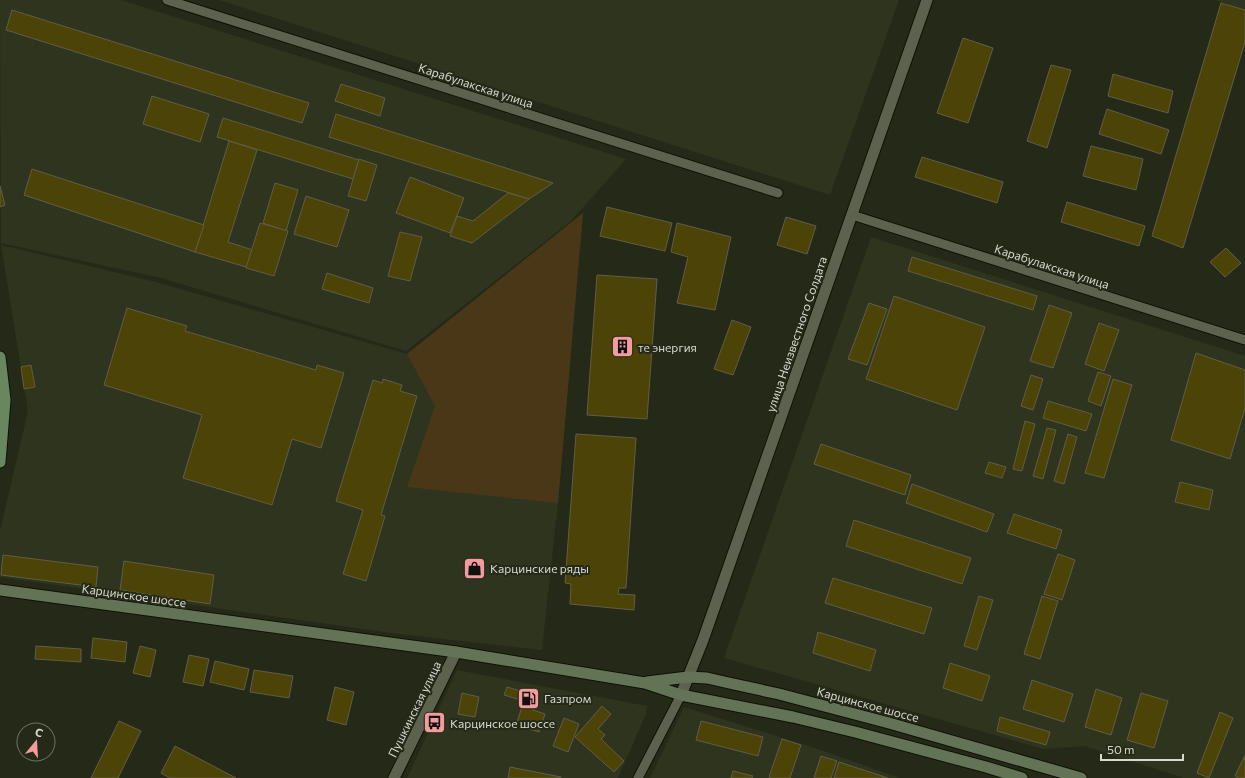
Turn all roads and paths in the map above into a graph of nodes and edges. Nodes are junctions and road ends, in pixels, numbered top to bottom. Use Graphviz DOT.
graph roads {
  1 [pos="167,0"];
  2 [pos="927,0"];
  3 [pos="778,193"];
  4 [pos="852,215"];
  5 [pos="1245,340"];
  6 [pos="0,357"];
  7 [pos="0,462"];
  8 [pos="0,590"];
  9 [pos="456,652"];
  10 [pos="688,677"];
  11 [pos="645,683"];
  12 [pos="681,695"];
  13 [pos="394,778"];
  14 [pos="638,778"];
  15 [pos="1022,778"];
  16 [pos="1081,778"];
  1 -- 3 [label="street, Карабулакская улица"];
  2 -- 4 [label="street, улица Неизвестного Солдата"];
  4 -- 5 [label="street, Карабулакская улица"];
  4 -- 10 [label="street, улица Неизвестного Солдата"];
  6 -- 7 [label="main road"];
  8 -- 9 [label="main road, Карцинское шоссе"];
  9 -- 11 [label="main road, Карцинское шоссе"];
  9 -- 13 [label="street, Пушкинская улица"];
  10 -- 11 [label="main road, Карцинское шоссе"];
  10 -- 12 [label="street, улица Неизвестного Солдата"];
  10 -- 16 [label="main road, Карцинское шоссе"];
  11 -- 12 [label="main road, Карцинское шоссе"];
  12 -- 14 [label="street"];
  12 -- 15 [label="main road, Карцинское шоссе"];
}
